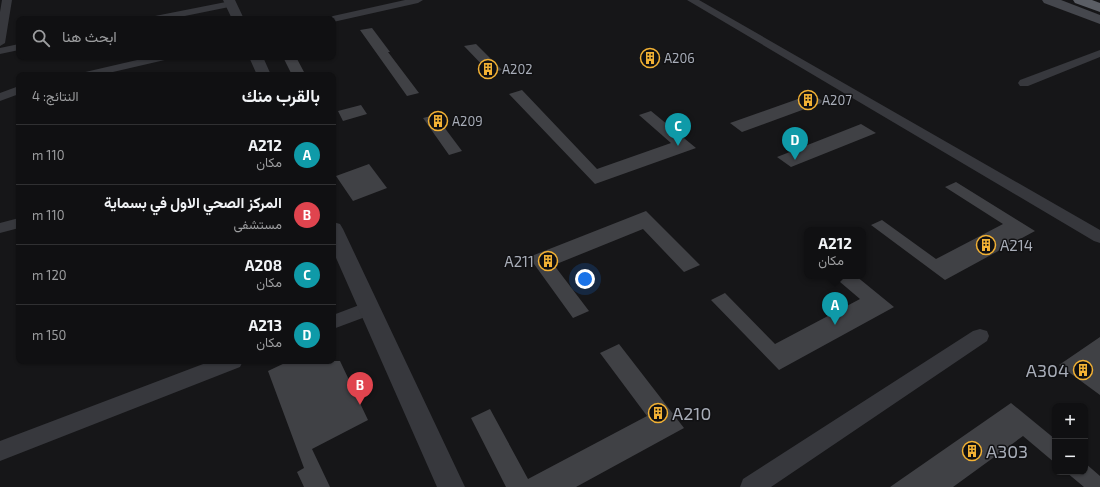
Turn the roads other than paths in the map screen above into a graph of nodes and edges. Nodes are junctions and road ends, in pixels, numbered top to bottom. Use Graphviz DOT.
graph roads {
  1 [pos="7,0"];
  2 [pos="418,0"];
  3 [pos="692,0"];
  4 [pos="1049,0"];
  5 [pos="1080,0"];
  6 [pos="230,2"];
  7 [pos="1100,8"];
  8 [pos="168,16"];
  9 [pos="237,16"];
  10 [pos="336,18"];
  11 [pos="1100,20"];
  12 [pos="0,43"];
  13 [pos="16,48"];
  14 [pos="0,51"];
  15 [pos="1100,53"];
  16 [pos="152,60"];
  17 [pos="257,60"];
  18 [pos="98,72"];
  19 [pos="263,72"];
  20 [pos="1024,83"];
  21 [pos="16,90"];
  22 [pos="0,91"];
  23 [pos="16,91"];
  24 [pos="0,97"];
  25 [pos="16,223"];
  26 [pos="0,228"];
  27 [pos="336,235"];
  28 [pos="1100,237"];
  29 [pos="370,308"];
  30 [pos="336,321"];
  31 [pos="980,336"];
  32 [pos="225,364"];
  33 [pos="0,451"];
  34 [pos="452,487"];
  35 [pos="751,487"];
  1 -- 12 [label="street"];
  2 -- 10 [label="street"];
  3 -- 28 [label="street"];
  4 -- 11 [label="main road"];
  5 -- 7 [label="highway"];
  6 -- 8 [label="street"];
  6 -- 9 [label="street"];
  13 -- 14 [label="street"];
  15 -- 20 [label="street"];
  16 -- 18 [label="street"];
  17 -- 19 [label="street"];
  21 -- 22 [label="street"];
  23 -- 24 [label="street"];
  25 -- 26 [label="street"];
  27 -- 29 [label="street"];
  29 -- 30 [label="street"];
  29 -- 34 [label="street"];
  31 -- 35 [label="street"];
  32 -- 33 [label="street"];
}
